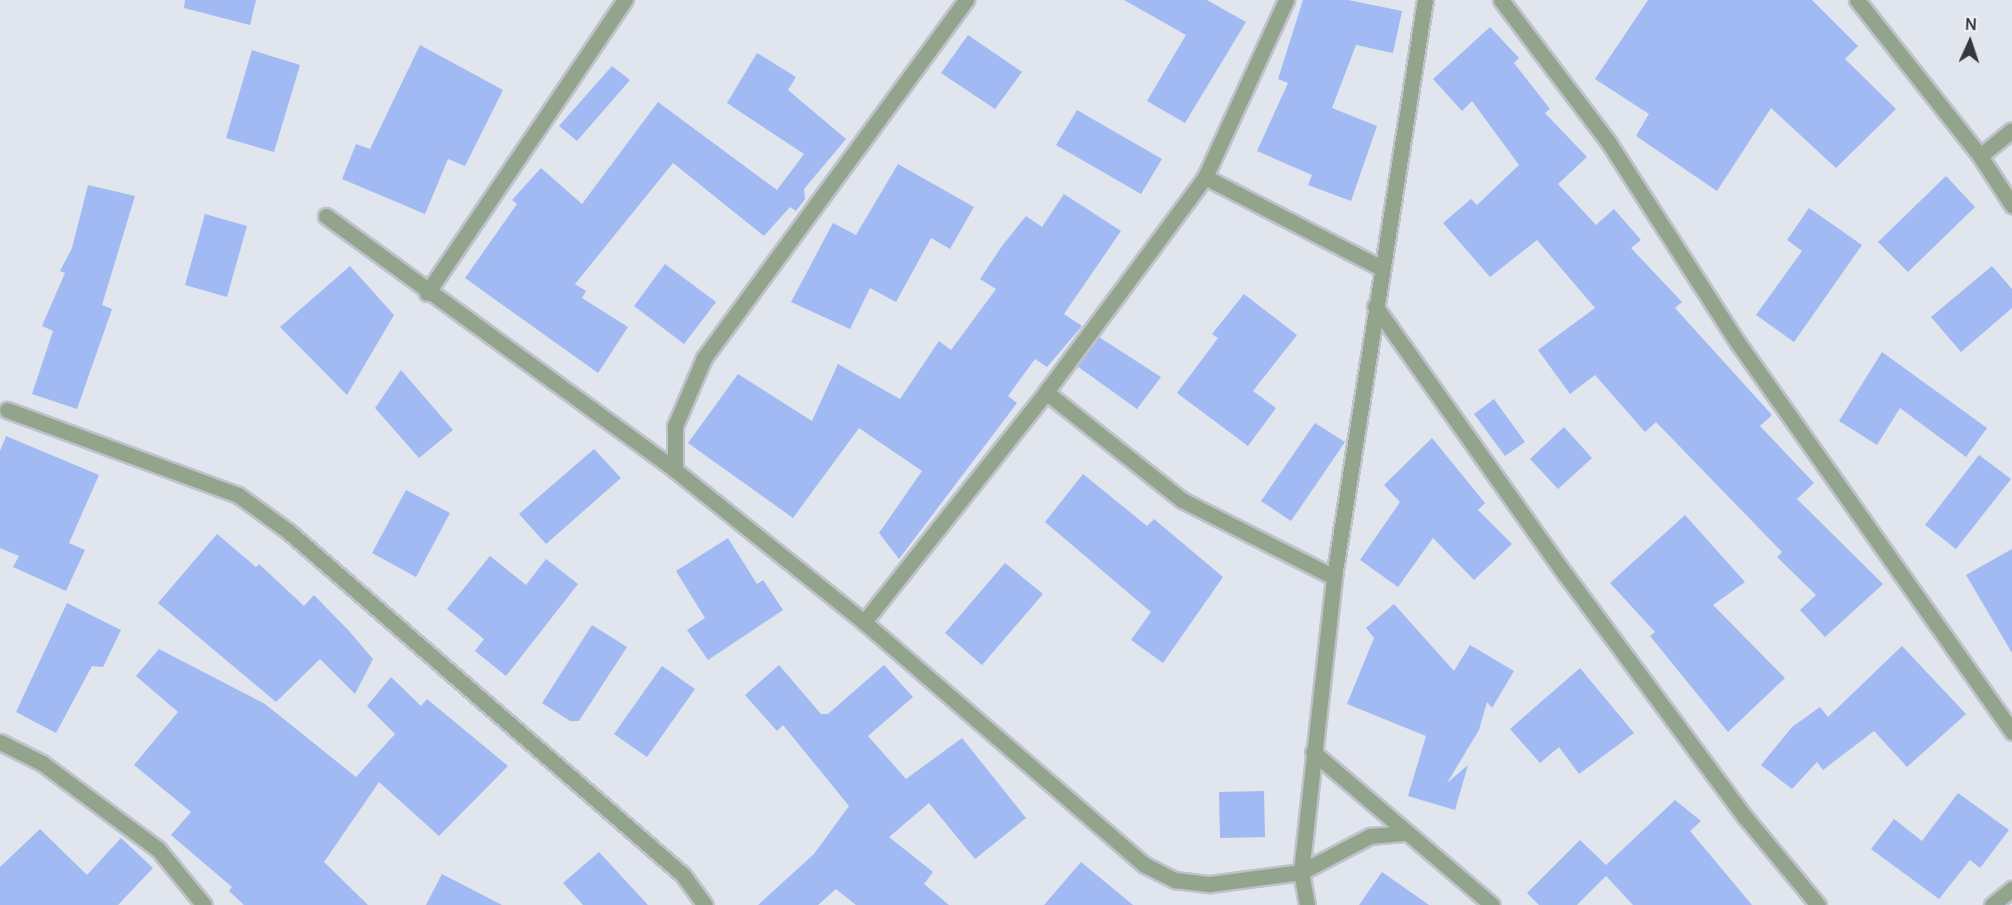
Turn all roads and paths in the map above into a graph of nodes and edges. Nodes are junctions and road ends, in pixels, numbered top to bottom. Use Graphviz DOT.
graph roads {
  1 [pos="625,0"];
  2 [pos="966,0"];
  3 [pos="1286,0"];
  4 [pos="1425,0"];
  5 [pos="1502,0"];
  6 [pos="1857,0"];
  7 [pos="2012,130"];
  8 [pos="1980,156"];
  9 [pos="1205,177"];
  10 [pos="2012,205"];
  11 [pos="326,216"];
  12 [pos="1381,268"];
  13 [pos="427,292"];
  14 [pos="1375,306"];
  15 [pos="1046,392"];
  16 [pos="7,410"];
  17 [pos="675,470"];
  18 [pos="1334,577"];
  19 [pos="864,622"];
  20 [pos="2012,732"];
  21 [pos="0,742"];
  22 [pos="1313,752"];
  23 [pos="1403,833"];
  24 [pos="1301,872"];
  25 [pos="2012,889"];
  26 [pos="204,905"];
  27 [pos="705,905"];
  28 [pos="1307,905"];
  29 [pos="1492,905"];
  30 [pos="1818,905"];
  31 [pos="1992,905"];
  1 -- 13 [label="street"];
  2 -- 17 [label="street"];
  3 -- 9 [label="street"];
  4 -- 12 [label="street"];
  5 -- 20 [label="street"];
  6 -- 8 [label="street"];
  7 -- 8 [label="street"];
  8 -- 10 [label="street"];
  9 -- 12 [label="street"];
  9 -- 15 [label="street"];
  11 -- 13 [label="street"];
  12 -- 14 [label="street"];
  13 -- 17 [label="street"];
  14 -- 18 [label="street"];
  14 -- 30 [label="street"];
  15 -- 18 [label="street"];
  15 -- 19 [label="street"];
  16 -- 27 [label="street"];
  17 -- 19 [label="street"];
  18 -- 22 [label="street"];
  19 -- 24 [label="street"];
  21 -- 26 [label="street"];
  22 -- 23 [label="street"];
  22 -- 24 [label="street"];
  23 -- 24 [label="street"];
  23 -- 29 [label="street"];
  24 -- 28 [label="street"];
  25 -- 31 [label="street"];
}
